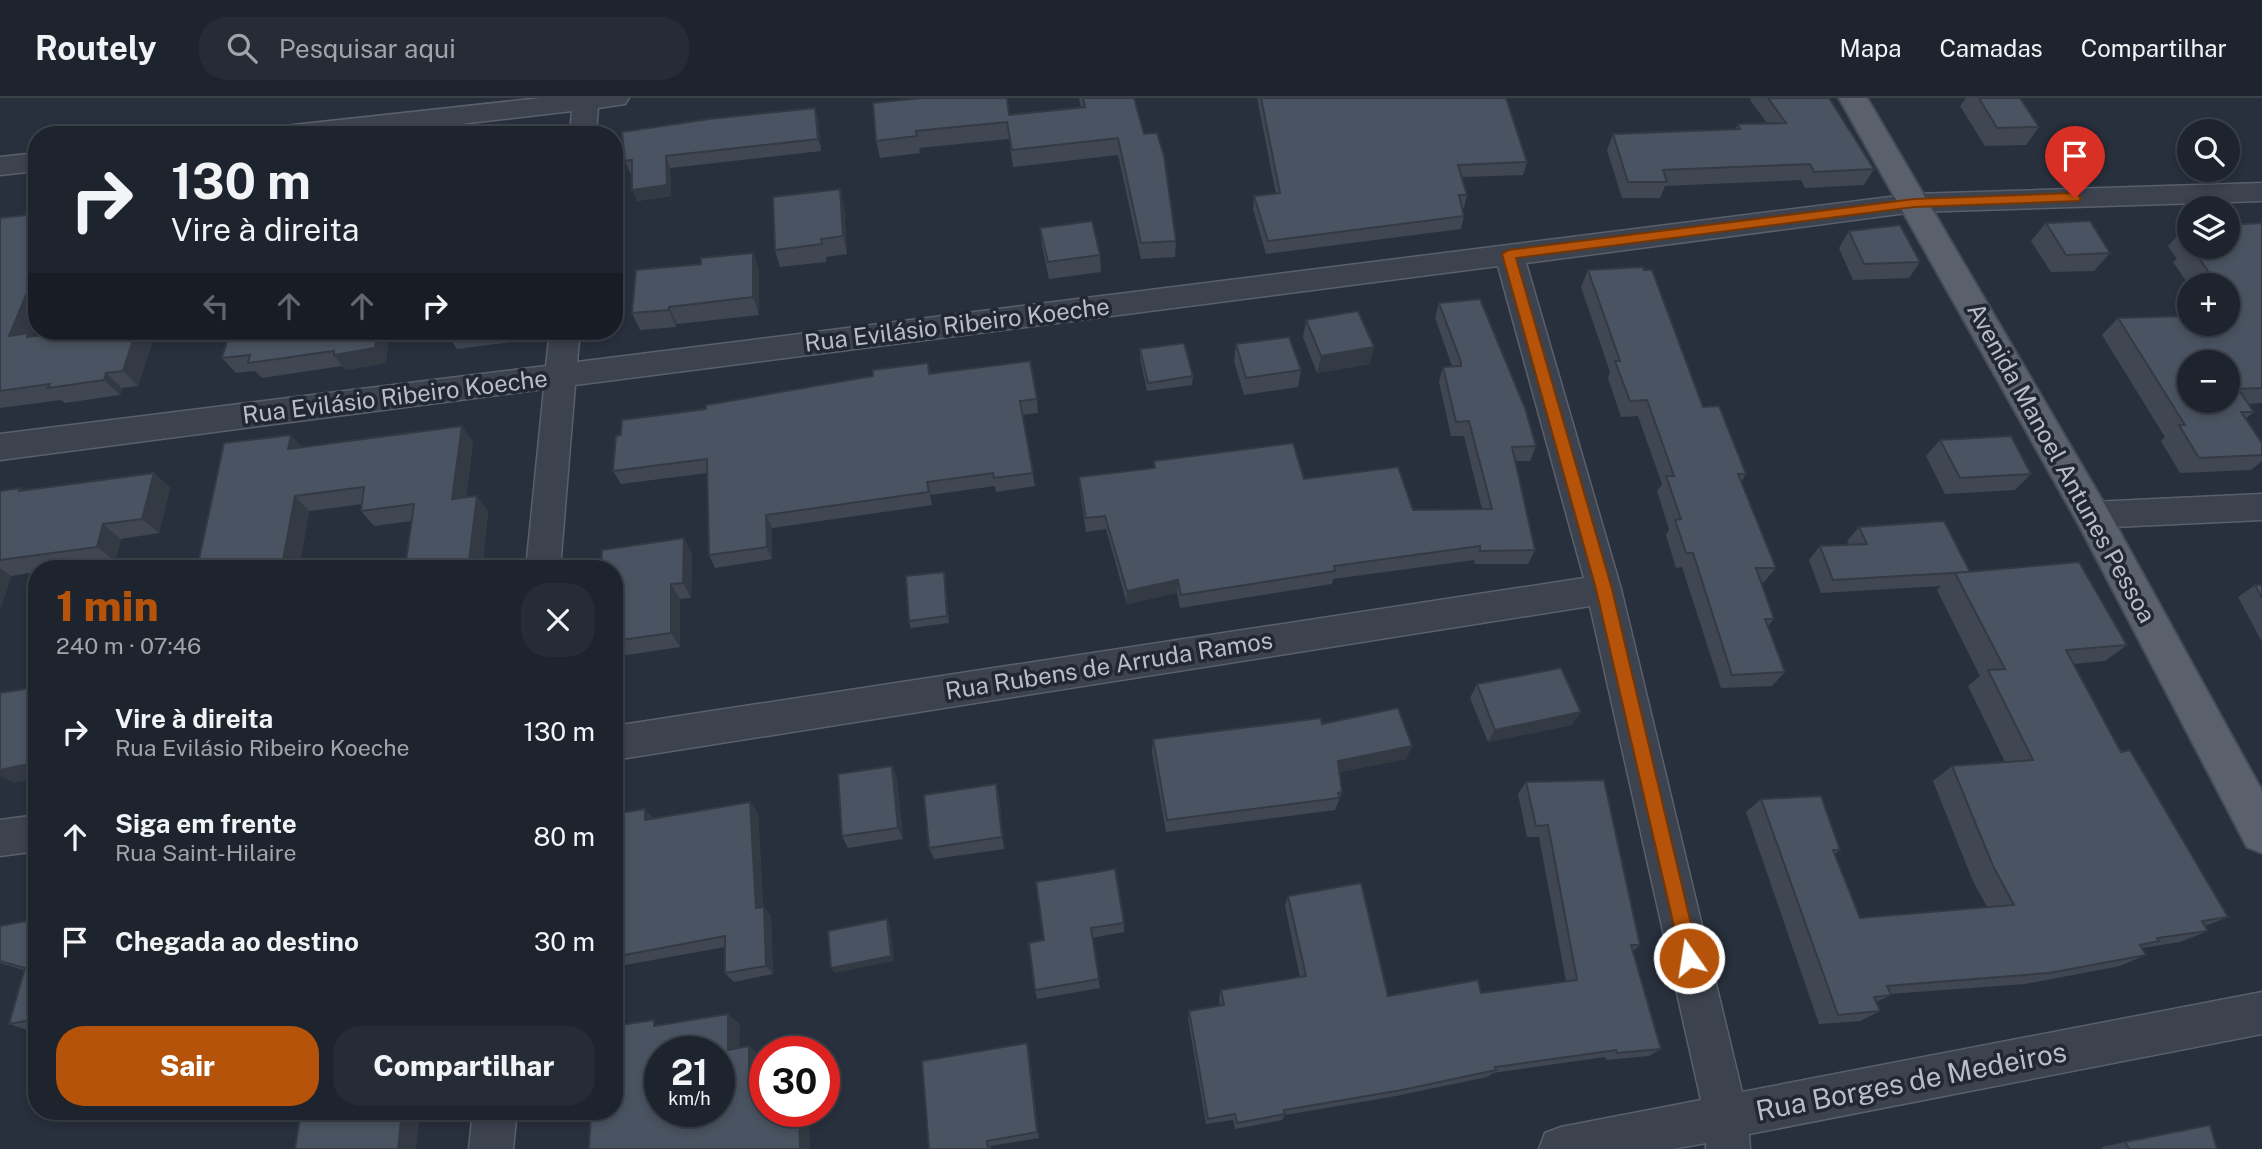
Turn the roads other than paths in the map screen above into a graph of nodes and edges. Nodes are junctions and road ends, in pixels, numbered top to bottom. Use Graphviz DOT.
graph roads {
  1 [pos="616,98"];
  2 [pos="1853,98"];
  3 [pos="586,101"];
  4 [pos="364,126"];
  5 [pos="584,126"];
  6 [pos="28,163"];
  7 [pos="0,166"];
  8 [pos="2262,192"];
  9 [pos="1914,203"];
  10 [pos="1509,254"];
  11 [pos="564,340"];
  12 [pos="561,376"];
  13 [pos="0,447"];
  14 [pos="2262,507"];
  15 [pos="2092,515"];
  16 [pos="545,560"];
  17 [pos="1604,589"];
  18 [pos="623,742"];
  19 [pos="2262,832"];
  20 [pos="28,833"];
  21 [pos="0,838"];
  22 [pos="2262,1013"];
  23 [pos="494,1120"];
  24 [pos="1727,1133"];
  25 [pos="491,1149"];
  26 [pos="1561,1149"];
  1 -- 3 [label="street"];
  2 -- 9 [label="main road, Avenida Manoel Antunes Pessoa"];
  3 -- 4 [label="street"];
  3 -- 5 [label="street"];
  6 -- 7 [label="street"];
  8 -- 9 [label="street, Rua Evilásio Ribeiro Koeche"];
  9 -- 10 [label="street, Rua Evilásio Ribeiro Koeche"];
  9 -- 15 [label="main road, Avenida Manoel Antunes Pessoa"];
  10 -- 12 [label="street, Rua Evilásio Ribeiro Koeche"];
  10 -- 17 [label="street"];
  11 -- 12 [label="street"];
  12 -- 13 [label="street, Rua Evilásio Ribeiro Koeche"];
  12 -- 16 [label="street"];
  14 -- 15 [label="street"];
  15 -- 19 [label="main road, Avenida Manoel Antunes Pessoa"];
  17 -- 18 [label="street, Rua Rubens de Arruda Ramos"];
  17 -- 24 [label="street"];
  20 -- 21 [label="street"];
  22 -- 24 [label="street, Rua Borges de Medeiros"];
  23 -- 25 [label="street"];
  24 -- 26 [label="street, Rua Borges de Medeiros"];
}
